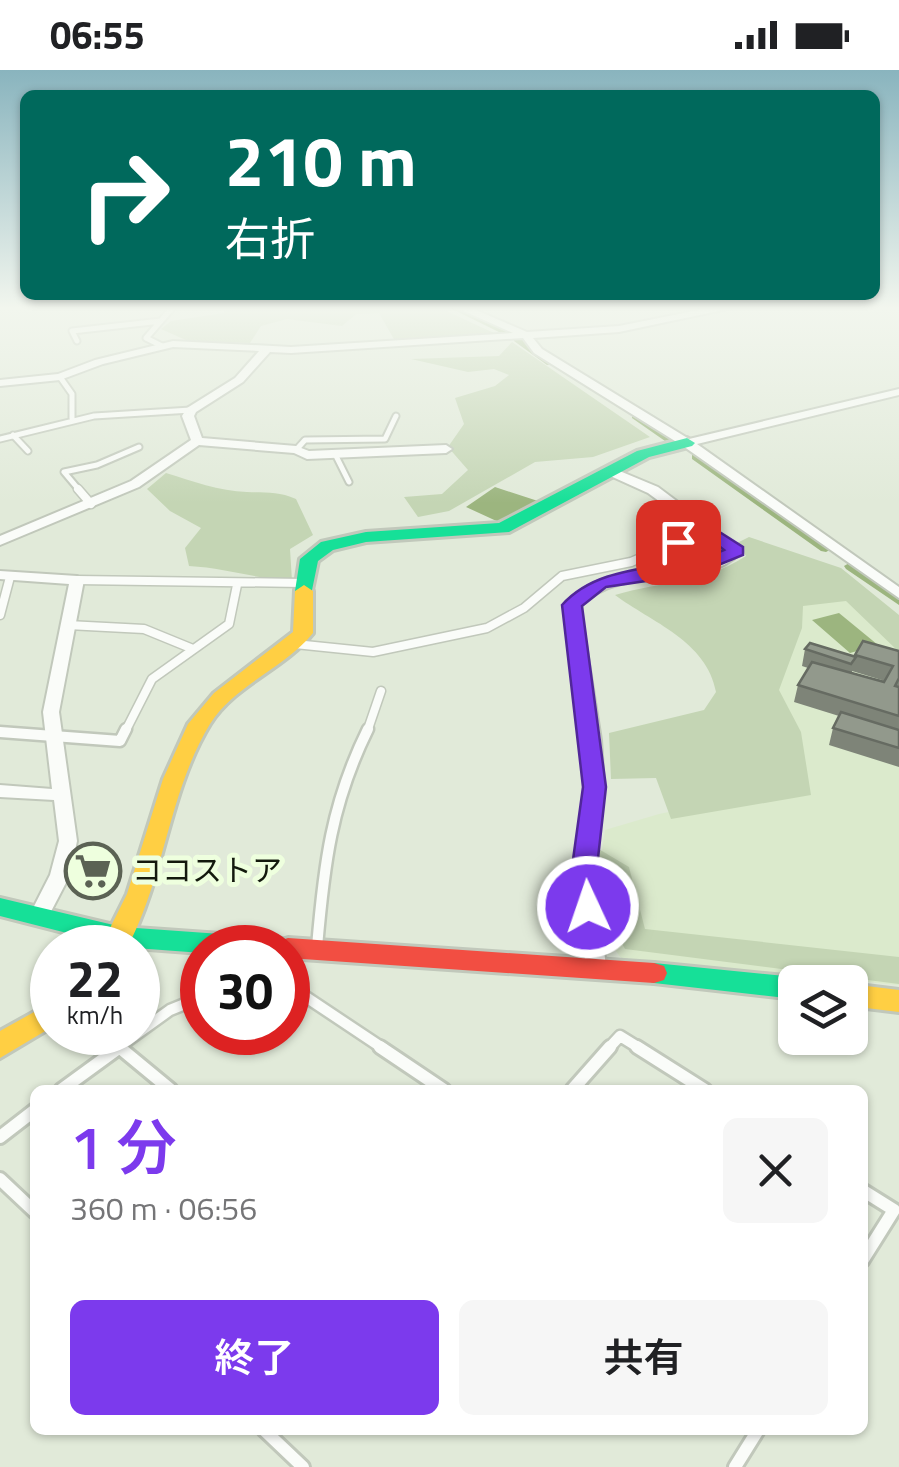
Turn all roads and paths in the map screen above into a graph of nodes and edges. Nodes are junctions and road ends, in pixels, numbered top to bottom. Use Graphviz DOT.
graph roads {
  1 [pos="76,372"];
  2 [pos="246,372"];
  3 [pos="572,372"];
  4 [pos="60,377"];
  5 [pos="0,383"];
  6 [pos="899,392"];
  7 [pos="191,410"];
  8 [pos="396,416"];
  9 [pos="72,418"];
  10 [pos="13,435"];
  11 [pos="0,439"];
  12 [pos="197,441"];
  13 [pos="686,443"];
  14 [pos="139,447"];
  15 [pos="446,449"];
  16 [pos="28,450"];
  17 [pos="296,450"];
  18 [pos="336,456"];
  19 [pos="610,472"];
  20 [pos="349,482"];
  21 [pos="91,504"];
  22 [pos="718,536"];
  23 [pos="0,541"];
  24 [pos="3,576"];
  25 [pos="77,580"];
  26 [pos="306,583"];
  27 [pos="237,585"];
  28 [pos="899,594"];
  29 [pos="0,616"];
  30 [pos="68,625"];
  31 [pos="295,644"];
  32 [pos="193,649"];
  33 [pos="381,691"];
  34 [pos="0,732"];
  35 [pos="57,737"];
  36 [pos="0,792"];
  37 [pos="60,794"];
  38 [pos="0,907"];
  39 [pos="38,918"];
  40 [pos="61,925"];
  41 [pos="126,925"];
  42 [pos="310,950"];
  43 [pos="317,950"];
  44 [pos="596,967"];
  45 [pos="778,986"];
  46 [pos="868,997"];
  47 [pos="310,1001"];
  48 [pos="899,1001"];
  49 [pos="30,1027"];
  50 [pos="0,1046"];
  51 [pos="106,1055"];
  52 [pos="129,1055"];
  53 [pos="67,1085"];
  54 [pos="165,1085"];
  55 [pos="436,1085"];
  56 [pos="576,1085"];
  57 [pos="697,1085"];
  58 [pos="30,1114"];
  59 [pos="0,1137"];
  60 [pos="0,1179"];
  61 [pos="868,1194"];
  62 [pos="30,1207"];
  63 [pos="868,1251"];
  64 [pos="274,1435"];
  65 [pos="755,1435"];
  66 [pos="303,1467"];
  67 [pos="735,1467"];
  1 -- 4 [label="street"];
  2 -- 7 [label="street"];
  3 -- 13 [label="street"];
  4 -- 5 [label="street"];
  4 -- 9 [label="lane"];
  6 -- 13 [label="street"];
  7 -- 9 [label="lane"];
  7 -- 12 [label="street"];
  8 -- 17 [label="lane"];
  9 -- 10 [label="lane"];
  10 -- 11 [label="lane"];
  10 -- 16 [label="lane"];
  12 -- 17 [label="street"];
  12 -- 21 [label="street"];
  13 -- 19 [label="street"];
  13 -- 28 [label="street"];
  14 -- 21 [label="lane"];
  15 -- 18 [label="street"];
  17 -- 18 [label="street"];
  18 -- 20 [label="lane"];
  19 -- 22 [label="street"];
  19 -- 26 [label="street"];
  21 -- 23 [label="street"];
  22 -- 31 [label="lane"];
  22 -- 44 [label="street"];
  24 -- 25 [label="street"];
  24 -- 29 [label="lane"];
  25 -- 27 [label="lane"];
  25 -- 30 [label="street"];
  26 -- 27 [label="lane"];
  26 -- 31 [label="street"];
  27 -- 32 [label="lane"];
  30 -- 32 [label="lane"];
  30 -- 35 [label="street"];
  31 -- 41 [label="street"];
  32 -- 35 [label="lane"];
  33 -- 43 [label="lane"];
  34 -- 35 [label="lane"];
  35 -- 37 [label="street"];
  36 -- 37 [label="street"];
  37 -- 39 [label="street"];
  38 -- 39 [label="street"];
  39 -- 40 [label="street"];
  42 -- 43 [label="street"];
  43 -- 44 [label="street"];
  44 -- 45 [label="street"];
  46 -- 48 [label="street"];
  47 -- 55 [label="lane"];
  49 -- 50 [label="street"];
  51 -- 53 [label="lane"];
  52 -- 54 [label="lane"];
  56 -- 57 [label="lane"];
  58 -- 59 [label="lane"];
  60 -- 62 [label="lane"];
  61 -- 63 [label="lane"];
  64 -- 66 [label="lane"];
  65 -- 67 [label="lane"];
}
